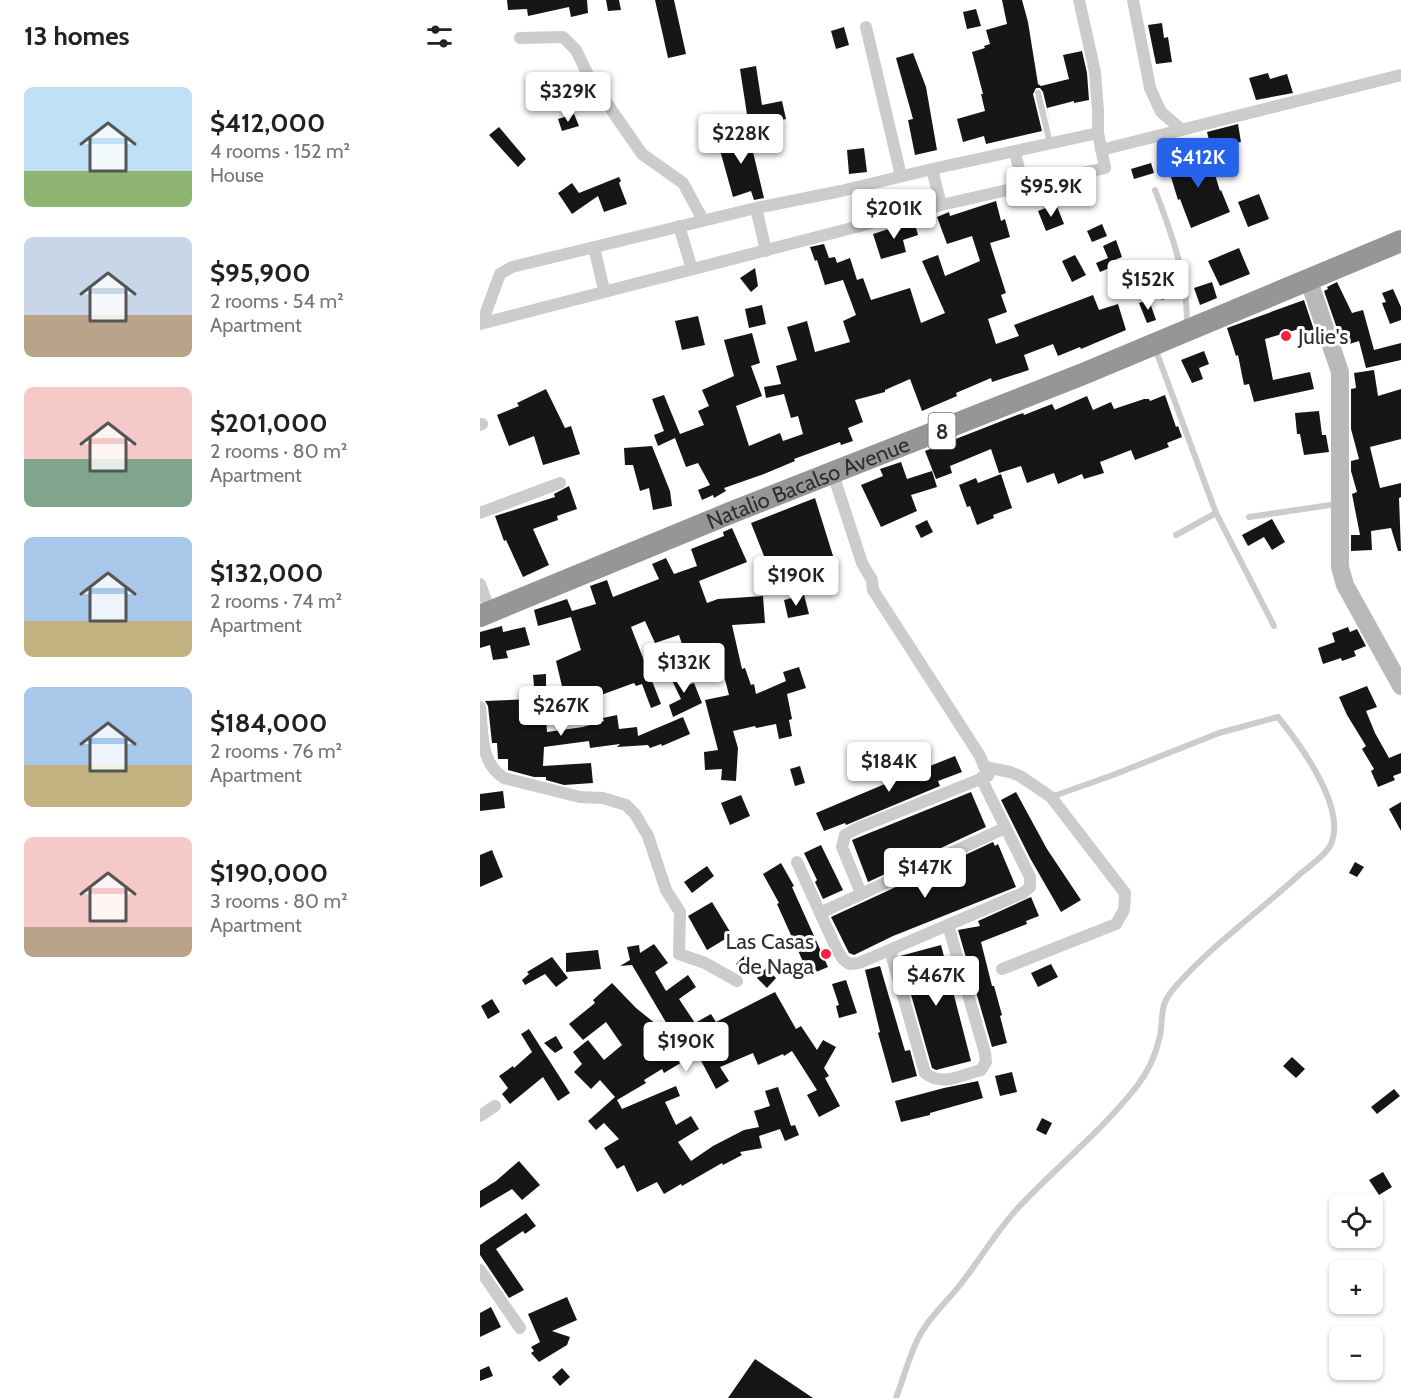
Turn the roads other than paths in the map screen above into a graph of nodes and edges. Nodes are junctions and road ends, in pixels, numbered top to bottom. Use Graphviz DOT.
graph roads {
  1 [pos="1079,0"];
  2 [pos="1133,0"];
  3 [pos="866,27"];
  4 [pos="520,38"];
  5 [pos="1401,75"];
  6 [pos="1038,93"];
  7 [pos="1181,129"];
  8 [pos="1098,133"];
  9 [pos="1050,144"];
  10 [pos="1101,150"];
  11 [pos="1015,152"];
  12 [pos="932,170"];
  13 [pos="901,176"];
  14 [pos="1023,186"];
  15 [pos="1155,190"];
  16 [pos="941,205"];
  17 [pos="756,208"];
  18 [pos="703,220"];
  19 [pos="679,226"];
  20 [pos="1401,241"];
  21 [pos="594,247"];
  22 [pos="766,251"];
  23 [pos="692,269"];
  24 [pos="1309,281"];
  25 [pos="604,291"];
  26 [pos="481,324"];
  27 [pos="1186,331"];
  28 [pos="1153,345"];
  29 [pos="833,474"];
  30 [pos="560,483"];
  31 [pos="1339,504"];
  32 [pos="480,513"];
  33 [pos="1216,513"];
  34 [pos="1249,517"];
  35 [pos="1176,535"];
  36 [pos="480,584"];
  37 [pos="485,613"];
  38 [pos="1274,626"];
  39 [pos="1401,686"];
  40 [pos="480,707"];
  41 [pos="985,774"];
  42 [pos="1051,797"];
  43 [pos="1005,828"];
  44 [pos="797,862"];
  45 [pos="861,893"];
  46 [pos="820,913"];
  47 [pos="948,924"];
  48 [pos="890,950"];
  49 [pos="1002,969"];
  50 [pos="737,981"];
  51 [pos="495,1106"];
  52 [pos="480,1116"];
  53 [pos="480,1270"];
  54 [pos="519,1328"];
  55 [pos="896,1398"];
  1 -- 8 [label="street"];
  2 -- 7 [label="street"];
  3 -- 13 [label="street"];
  4 -- 18 [label="street"];
  5 -- 7 [label="street"];
  6 -- 9 [label="lane"];
  7 -- 10 [label="street"];
  8 -- 9 [label="street"];
  8 -- 10 [label="street"];
  9 -- 11 [label="street"];
  10 -- 14 [label="street"];
  11 -- 12 [label="street"];
  11 -- 14 [label="street"];
  12 -- 13 [label="street"];
  12 -- 16 [label="street"];
  13 -- 17 [label="street"];
  14 -- 16 [label="street"];
  15 -- 27 [label="lane"];
  16 -- 22 [label="street"];
  17 -- 18 [label="street"];
  17 -- 22 [label="street"];
  18 -- 19 [label="street"];
  19 -- 21 [label="street"];
  19 -- 23 [label="street"];
  20 -- 24 [label="highway, Natalio Bacalso Avenue / 8"];
  21 -- 25 [label="street"];
  21 -- 26 [label="street"];
  22 -- 23 [label="street"];
  23 -- 25 [label="street"];
  24 -- 27 [label="highway, Natalio Bacalso Avenue / 8"];
  24 -- 31 [label="street"];
  25 -- 26 [label="street"];
  27 -- 28 [label="highway, Natalio Bacalso Avenue / 8"];
  28 -- 29 [label="highway, Natalio Bacalso Avenue / 8"];
  28 -- 33 [label="lane"];
  29 -- 37 [label="highway, Natalio Bacalso Avenue / 8"];
  29 -- 41 [label="street"];
  30 -- 32 [label="street"];
  31 -- 34 [label="lane"];
  31 -- 39 [label="street"];
  33 -- 35 [label="lane"];
  33 -- 38 [label="lane"];
  36 -- 37 [label="street"];
  40 -- 50 [label="street"];
  41 -- 42 [label="street"];
  41 -- 43 [label="street"];
  41 -- 45 [label="street"];
  42 -- 49 [label="street"];
  42 -- 55 [label="lane"];
  43 -- 45 [label="street"];
  43 -- 47 [label="street"];
  44 -- 46 [label="street"];
  45 -- 46 [label="street"];
  46 -- 48 [label="street"];
  47 -- 48 [label="street"];
  47 -- 48 [label="street"];
  51 -- 52 [label="street"];
  53 -- 54 [label="street"];
}
